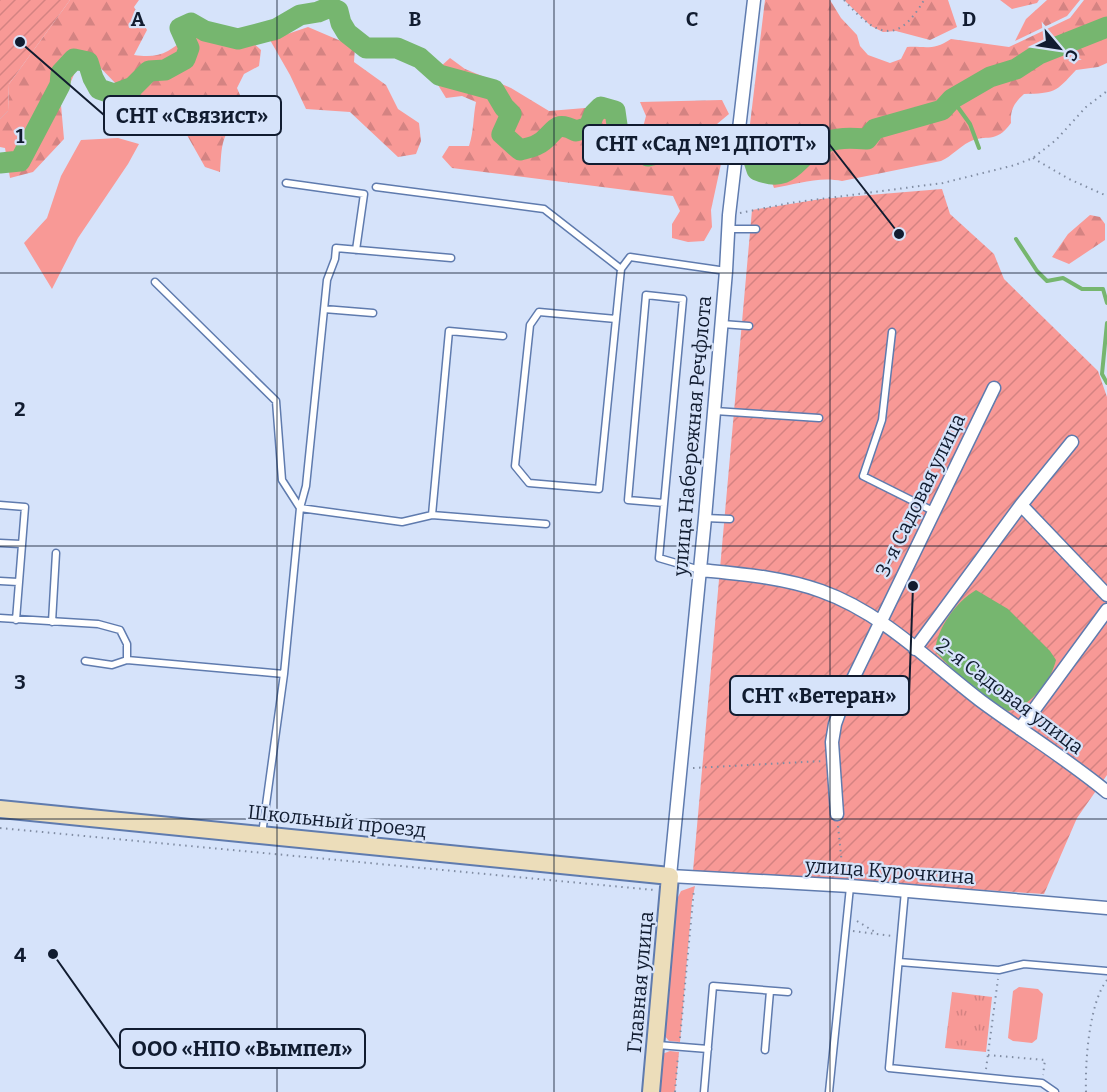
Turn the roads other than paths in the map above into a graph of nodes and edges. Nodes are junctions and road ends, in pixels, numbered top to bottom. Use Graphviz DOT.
graph roads {
  1 [pos="754,0"];
  2 [pos="286,183"];
  3 [pos="376,187"];
  4 [pos="728,229"];
  5 [pos="756,229"];
  6 [pos="356,250"];
  7 [pos="452,258"];
  8 [pos="621,269"];
  9 [pos="726,271"];
  10 [pos="155,282"];
  11 [pos="324,309"];
  12 [pos="373,313"];
  13 [pos="616,319"];
  14 [pos="722,324"];
  15 [pos="748,326"];
  16 [pos="892,332"];
  17 [pos="503,336"];
  18 [pos="994,388"];
  19 [pos="714,411"];
  20 [pos="819,418"];
  21 [pos="1072,442"];
  22 [pos="664,503"];
  23 [pos="0,505"];
  24 [pos="1021,506"];
  25 [pos="300,508"];
  26 [pos="933,511"];
  27 [pos="432,515"];
  28 [pos="705,518"];
  29 [pos="730,519"];
  30 [pos="546,524"];
  31 [pos="0,543"];
  32 [pos="21,544"];
  33 [pos="56,553"];
  34 [pos="700,570"];
  35 [pos="0,581"];
  36 [pos="18,582"];
  37 [pos="1107,595"];
  38 [pos="1107,610"];
  39 [pos="0,618"];
  40 [pos="16,620"];
  41 [pos="881,621"];
  42 [pos="52,622"];
  43 [pos="915,649"];
  44 [pos="127,660"];
  45 [pos="85,662"];
  46 [pos="284,674"];
  47 [pos="1020,729"];
  48 [pos="1102,788"];
  49 [pos="0,809"];
  50 [pos="837,814"];
  51 [pos="262,835"];
  52 [pos="670,876"];
  53 [pos="850,886"];
  54 [pos="905,891"];
  55 [pos="1107,908"];
  56 [pos="899,962"];
  57 [pos="1107,971"];
  58 [pos="770,991"];
  59 [pos="788,992"];
  60 [pos="656,1045"];
  61 [pos="708,1049"];
  62 [pos="765,1050"];
  63 [pos="651,1092"];
  64 [pos="704,1092"];
  65 [pos="829,1092"];
  66 [pos="1055,1092"];
  1 -- 4 [label="street, улица Набережная Речфлота"];
  2 -- 6 [label="lane"];
  3 -- 8 [label="lane"];
  4 -- 5 [label="lane"];
  4 -- 9 [label="street, улица Набережная Речфлота"];
  6 -- 7 [label="lane"];
  6 -- 11 [label="lane"];
  8 -- 9 [label="lane"];
  8 -- 13 [label="lane"];
  9 -- 14 [label="street, улица Набережная Речфлота"];
  10 -- 25 [label="lane"];
  11 -- 12 [label="lane"];
  11 -- 25 [label="lane"];
  13 -- 13 [label="lane"];
  14 -- 15 [label="lane"];
  14 -- 19 [label="street, улица Набережная Речфлота"];
  16 -- 26 [label="lane"];
  17 -- 27 [label="lane"];
  18 -- 26 [label="street, 3-я Садовая улица"];
  19 -- 20 [label="lane"];
  19 -- 28 [label="street, улица Набережная Речфлота"];
  21 -- 24 [label="street"];
  22 -- 22 [label="lane"];
  22 -- 34 [label="lane"];
  23 -- 32 [label="lane"];
  24 -- 37 [label="street"];
  24 -- 43 [label="street"];
  25 -- 27 [label="lane"];
  25 -- 46 [label="lane"];
  26 -- 41 [label="street, 3-я Садовая улица"];
  27 -- 30 [label="lane"];
  28 -- 29 [label="lane"];
  28 -- 34 [label="street, улица Набережная Речфлота"];
  31 -- 32 [label="lane"];
  32 -- 36 [label="lane"];
  33 -- 42 [label="lane"];
  34 -- 41 [label="street, 2-я Садовая улица"];
  34 -- 52 [label="street, улица Набережная Речфлота"];
  35 -- 36 [label="lane"];
  36 -- 40 [label="lane"];
  38 -- 47 [label="street"];
  39 -- 40 [label="lane"];
  40 -- 42 [label="lane"];
  41 -- 43 [label="street, 2-я Садовая улица"];
  41 -- 50 [label="street, 3-я Садовая улица"];
  42 -- 44 [label="lane"];
  43 -- 47 [label="street, 2-я Садовая улица"];
  44 -- 45 [label="lane"];
  44 -- 46 [label="lane"];
  46 -- 51 [label="lane"];
  47 -- 48 [label="street, 2-я Садовая улица"];
  49 -- 51 [label="street, Школьный проезд"];
  51 -- 52 [label="street, Школьный проезд"];
  52 -- 53 [label="street, улица Курочкина"];
  52 -- 60 [label="street, Главная улица"];
  53 -- 54 [label="street, улица Курочкина"];
  53 -- 65 [label="lane"];
  54 -- 55 [label="street, улица Курочкина"];
  54 -- 56 [label="lane"];
  56 -- 57 [label="lane"];
  56 -- 66 [label="lane"];
  58 -- 59 [label="lane"];
  58 -- 61 [label="lane"];
  58 -- 62 [label="lane"];
  60 -- 61 [label="lane"];
  60 -- 63 [label="street, Главная улица"];
  61 -- 64 [label="lane"];
}
